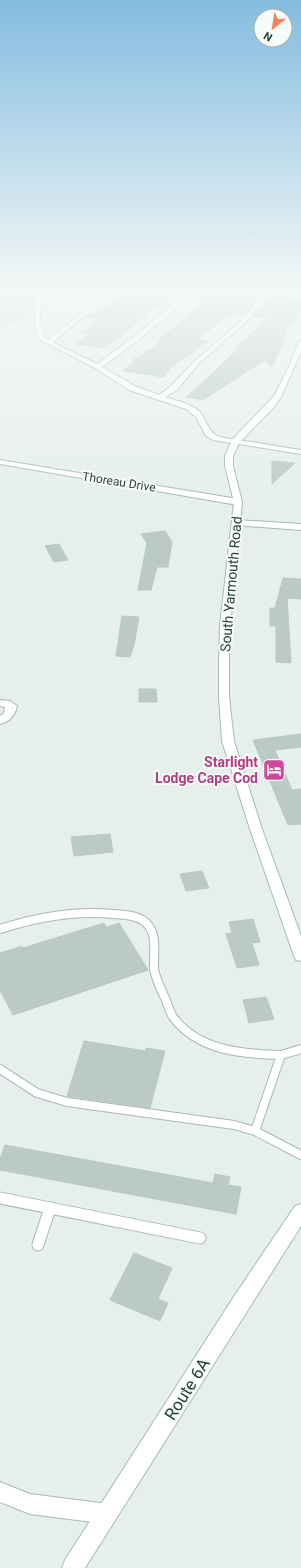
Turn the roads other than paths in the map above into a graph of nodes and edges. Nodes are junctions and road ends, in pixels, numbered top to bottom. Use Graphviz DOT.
graph roads {
  1 [pos="87,362"];
  2 [pos="104,362"];
  3 [pos="197,362"];
  4 [pos="294,362"];
  5 [pos="97,367"];
  6 [pos="160,397"];
  7 [pos="235,442"];
  8 [pos="301,452"];
  9 [pos="0,462"];
  10 [pos="10,464"];
  11 [pos="0,472"];
  12 [pos="238,502"];
  13 [pos="236,523"];
  14 [pos="298,527"];
  15 [pos="301,536"];
  16 [pos="0,703"];
  17 [pos="0,722"];
  18 [pos="0,929"];
  19 [pos="301,956"];
  20 [pos="301,1049"];
  21 [pos="281,1055"];
  22 [pos="0,1069"];
  23 [pos="255,1132"];
  24 [pos="301,1155"];
  25 [pos="0,1198"];
  26 [pos="50,1208"];
  27 [pos="301,1211"];
  28 [pos="200,1238"];
  29 [pos="38,1245"];
  30 [pos="0,1492"];
  31 [pos="108,1514"];
  32 [pos="73,1568"];
  1 -- 5 [label="street"];
  2 -- 5 [label="street"];
  3 -- 6 [label="street"];
  4 -- 7 [label="street, South Yarmouth Road"];
  5 -- 6 [label="street"];
  6 -- 7 [label="street"];
  7 -- 8 [label="street"];
  7 -- 12 [label="street, South Yarmouth Road"];
  9 -- 10 [label="street, Thoreau Drive"];
  10 -- 11 [label="street"];
  10 -- 12 [label="street, Thoreau Drive"];
  12 -- 13 [label="street, South Yarmouth Road"];
  13 -- 14 [label="street"];
  13 -- 19 [label="street, South Yarmouth Road"];
  14 -- 15 [label="street"];
  16 -- 17 [label="street"];
  18 -- 21 [label="lane"];
  20 -- 21 [label="lane"];
  21 -- 23 [label="lane"];
  22 -- 23 [label="lane"];
  23 -- 24 [label="lane"];
  25 -- 26 [label="lane"];
  26 -- 28 [label="lane"];
  26 -- 29 [label="lane"];
  27 -- 31 [label="street, Route 6A"];
  30 -- 31 [label="street"];
  31 -- 32 [label="street, Route 6A"];
}
